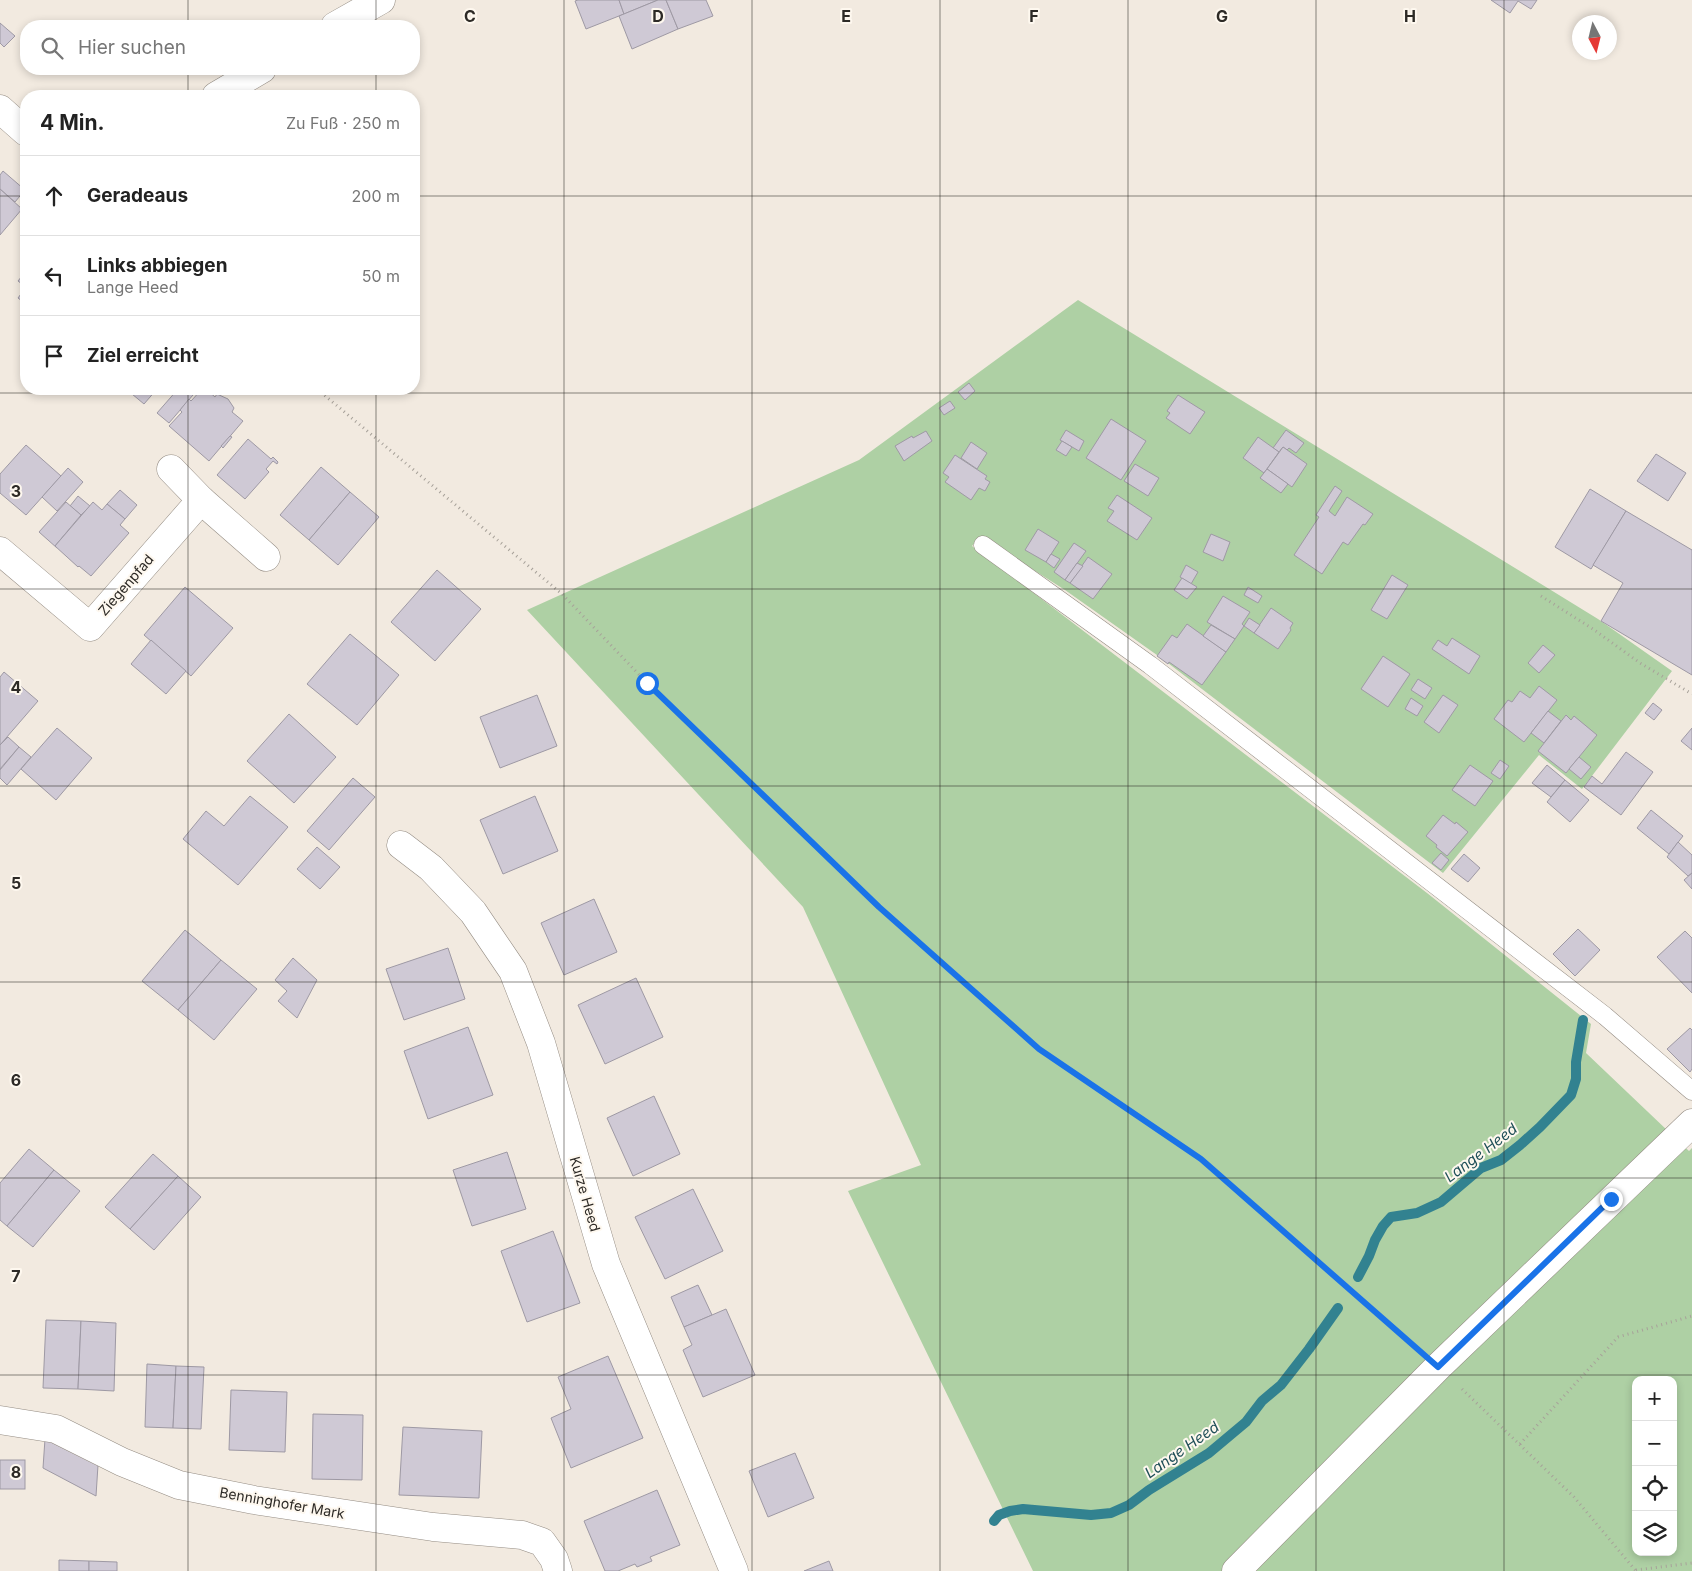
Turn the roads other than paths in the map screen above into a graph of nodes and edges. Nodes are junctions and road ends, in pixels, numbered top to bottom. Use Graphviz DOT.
graph roads {
  1 [pos="381,0"];
  2 [pos="346,20"];
  3 [pos="252,75"];
  4 [pos="226,90"];
  5 [pos="0,109"];
  6 [pos="20,127"];
  7 [pos="170,469"];
  8 [pos="201,500"];
  9 [pos="983,545"];
  10 [pos="0,551"];
  11 [pos="266,557"];
  12 [pos="401,845"];
  13 [pos="1692,1091"];
  14 [pos="1692,1123"];
  15 [pos="0,1420"];
  16 [pos="558,1571"];
  17 [pos="734,1571"];
  18 [pos="1236,1571"];
  1 -- 2 [label="street"];
  3 -- 4 [label="street"];
  5 -- 6 [label="street"];
  7 -- 8 [label="street"];
  8 -- 10 [label="street, Ziegenpfad"];
  8 -- 11 [label="street"];
  9 -- 13 [label="lane"];
  12 -- 17 [label="street, Kurze Heed"];
  14 -- 18 [label="street"];
  15 -- 16 [label="street, Benninghofer Mark"];
}
